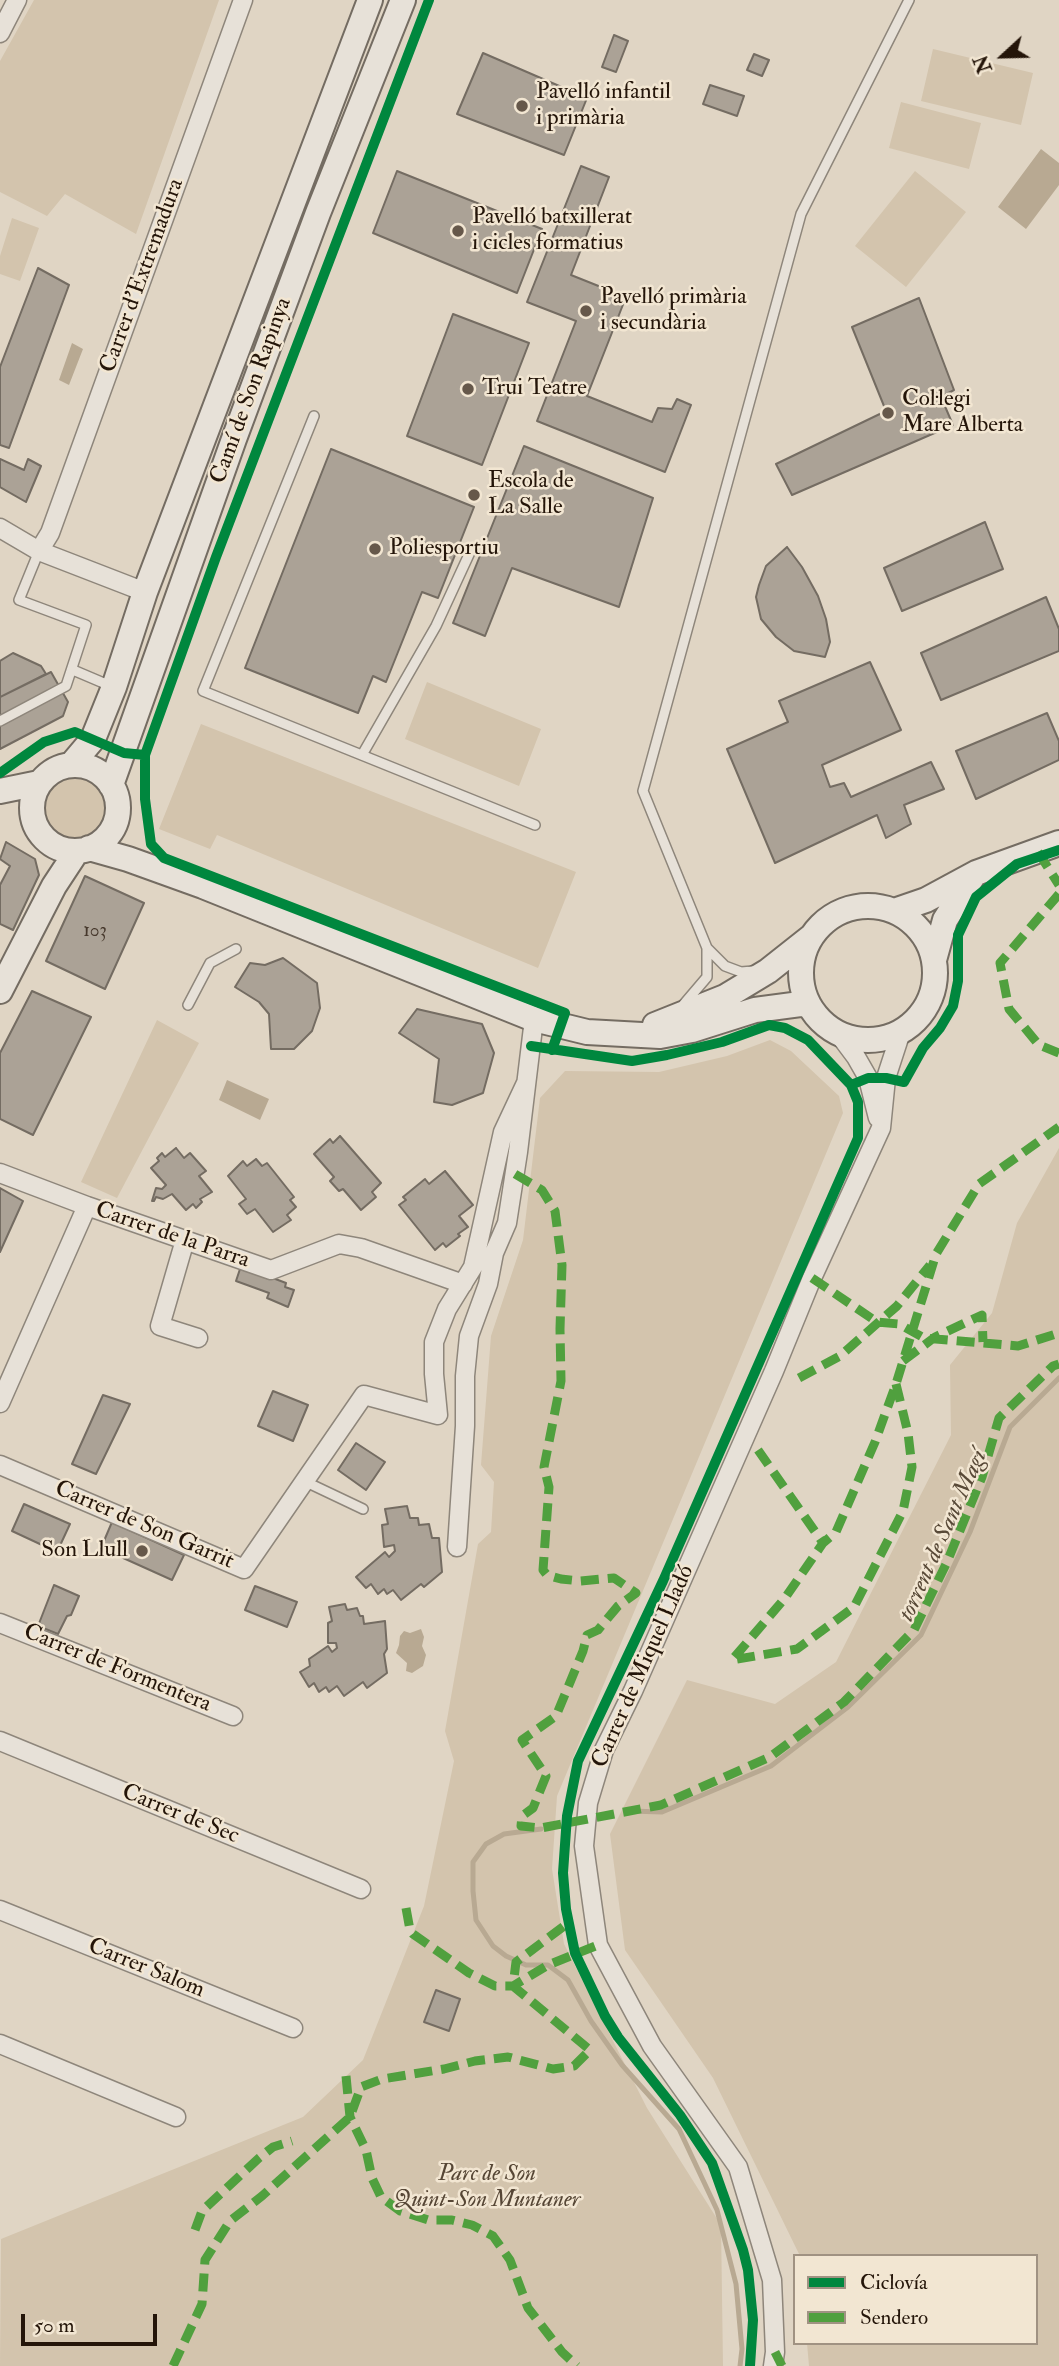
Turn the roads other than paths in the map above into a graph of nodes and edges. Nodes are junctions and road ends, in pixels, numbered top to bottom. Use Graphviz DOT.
graph roads {
  1 [pos="17,0"];
  2 [pos="243,0"];
  3 [pos="370,0"];
  4 [pos="404,0"];
  5 [pos="909,0"];
  6 [pos="0,33"];
  7 [pos="314,416"];
  8 [pos="0,528"];
  9 [pos="472,548"];
  10 [pos="39,551"];
  11 [pos="145,592"];
  12 [pos="73,670"];
  13 [pos="114,687"];
  14 [pos="0,721"];
  15 [pos="362,755"];
  16 [pos="71,765"];
  17 [pos="40,783"];
  18 [pos="111,785"];
  19 [pos="0,792"];
  20 [pos="33,814"];
  21 [pos="116,820"];
  22 [pos="535,825"];
  23 [pos="46,840"];
  24 [pos="1059,843"];
  25 [pos="83,849"];
  26 [pos="128,859"];
  27 [pos="976,873"];
  28 [pos="54,886"];
  29 [pos="894,911"];
  30 [pos="811,937"];
  31 [pos="236,948"];
  32 [pos="707,948"];
  33 [pos="934,960"];
  34 [pos="768,971"];
  35 [pos="0,991"];
  36 [pos="808,1003"];
  37 [pos="188,1005"];
  38 [pos="534,1019"];
  39 [pos="663,1023"];
  40 [pos="901,1032"];
  41 [pos="838,1034"];
  42 [pos="621,1035"];
  43 [pos="526,1083"];
  44 [pos="881,1128"];
  45 [pos="0,1173"];
  46 [pos="88,1206"];
  47 [pos="185,1240"];
  48 [pos="463,1284"];
  49 [pos="198,1338"];
  50 [pos="0,1403"];
  51 [pos="0,1465"];
  52 [pos="304,1481"];
  53 [pos="363,1509"];
  54 [pos="457,1547"];
  55 [pos="0,1623"];
  56 [pos="233,1716"];
  57 [pos="0,1741"];
  58 [pos="361,1889"];
  59 [pos="0,1910"];
  60 [pos="293,2028"];
  61 [pos="0,2045"];
  62 [pos="176,2117"];
  63 [pos="774,2366"];
  1 -- 6 [label="street"];
  2 -- 10 [label="street, Carrer d'Extremadura"];
  3 -- 11 [label="street, Camí de Son Rapinya"];
  4 -- 18 [label="street, Camí de Son Rapinya"];
  5 -- 32 [label="lane"];
  7 -- 15 [label="lane"];
  8 -- 10 [label="street"];
  9 -- 15 [label="lane"];
  10 -- 11 [label="street"];
  10 -- 12 [label="lane"];
  11 -- 13 [label="street, Camí de Son Rapinya"];
  12 -- 13 [label="lane"];
  12 -- 14 [label="lane"];
  13 -- 16 [label="street, Camí de Son Rapinya"];
  15 -- 22 [label="lane"];
  16 -- 17 [label="street"];
  16 -- 18 [label="street"];
  17 -- 19 [label="street"];
  17 -- 20 [label="street"];
  18 -- 21 [label="street"];
  19 -- 20 [label="street"];
  20 -- 23 [label="street"];
  21 -- 25 [label="street"];
  21 -- 26 [label="street"];
  23 -- 25 [label="street"];
  23 -- 28 [label="street"];
  24 -- 27 [label="street"];
  25 -- 26 [label="street"];
  25 -- 28 [label="street"];
  26 -- 38 [label="street"];
  27 -- 29 [label="street"];
  27 -- 33 [label="street"];
  28 -- 35 [label="street"];
  29 -- 30 [label="street"];
  29 -- 33 [label="street"];
  30 -- 34 [label="street"];
  30 -- 36 [label="street"];
  31 -- 37 [label="lane"];
  32 -- 34 [label="lane"];
  32 -- 39 [label="lane"];
  33 -- 40 [label="street"];
  34 -- 39 [label="street"];
  36 -- 41 [label="street"];
  36 -- 42 [label="street"];
  38 -- 42 [label="street"];
  38 -- 43 [label="street"];
  39 -- 42 [label="street"];
  40 -- 41 [label="street"];
  40 -- 44 [label="street, Carrer de Miquel Lladó"];
  41 -- 44 [label="street"];
  43 -- 48 [label="street"];
  43 -- 54 [label="street"];
  44 -- 63 [label="street, Carrer de Miquel Lladó"];
  45 -- 46 [label="street, Carrer de la Parra"];
  46 -- 47 [label="street, Carrer de la Parra"];
  46 -- 50 [label="street"];
  47 -- 48 [label="street, Carrer de la Parra"];
  47 -- 49 [label="street"];
  48 -- 52 [label="street, Carrer de Son Garrit"];
  51 -- 52 [label="street, Carrer de Son Garrit"];
  52 -- 53 [label="lane"];
  55 -- 56 [label="street, Carrer de Formentera"];
  57 -- 58 [label="street, Carrer de Sec"];
  59 -- 60 [label="street, Carrer Salom"];
  61 -- 62 [label="street"];
}
